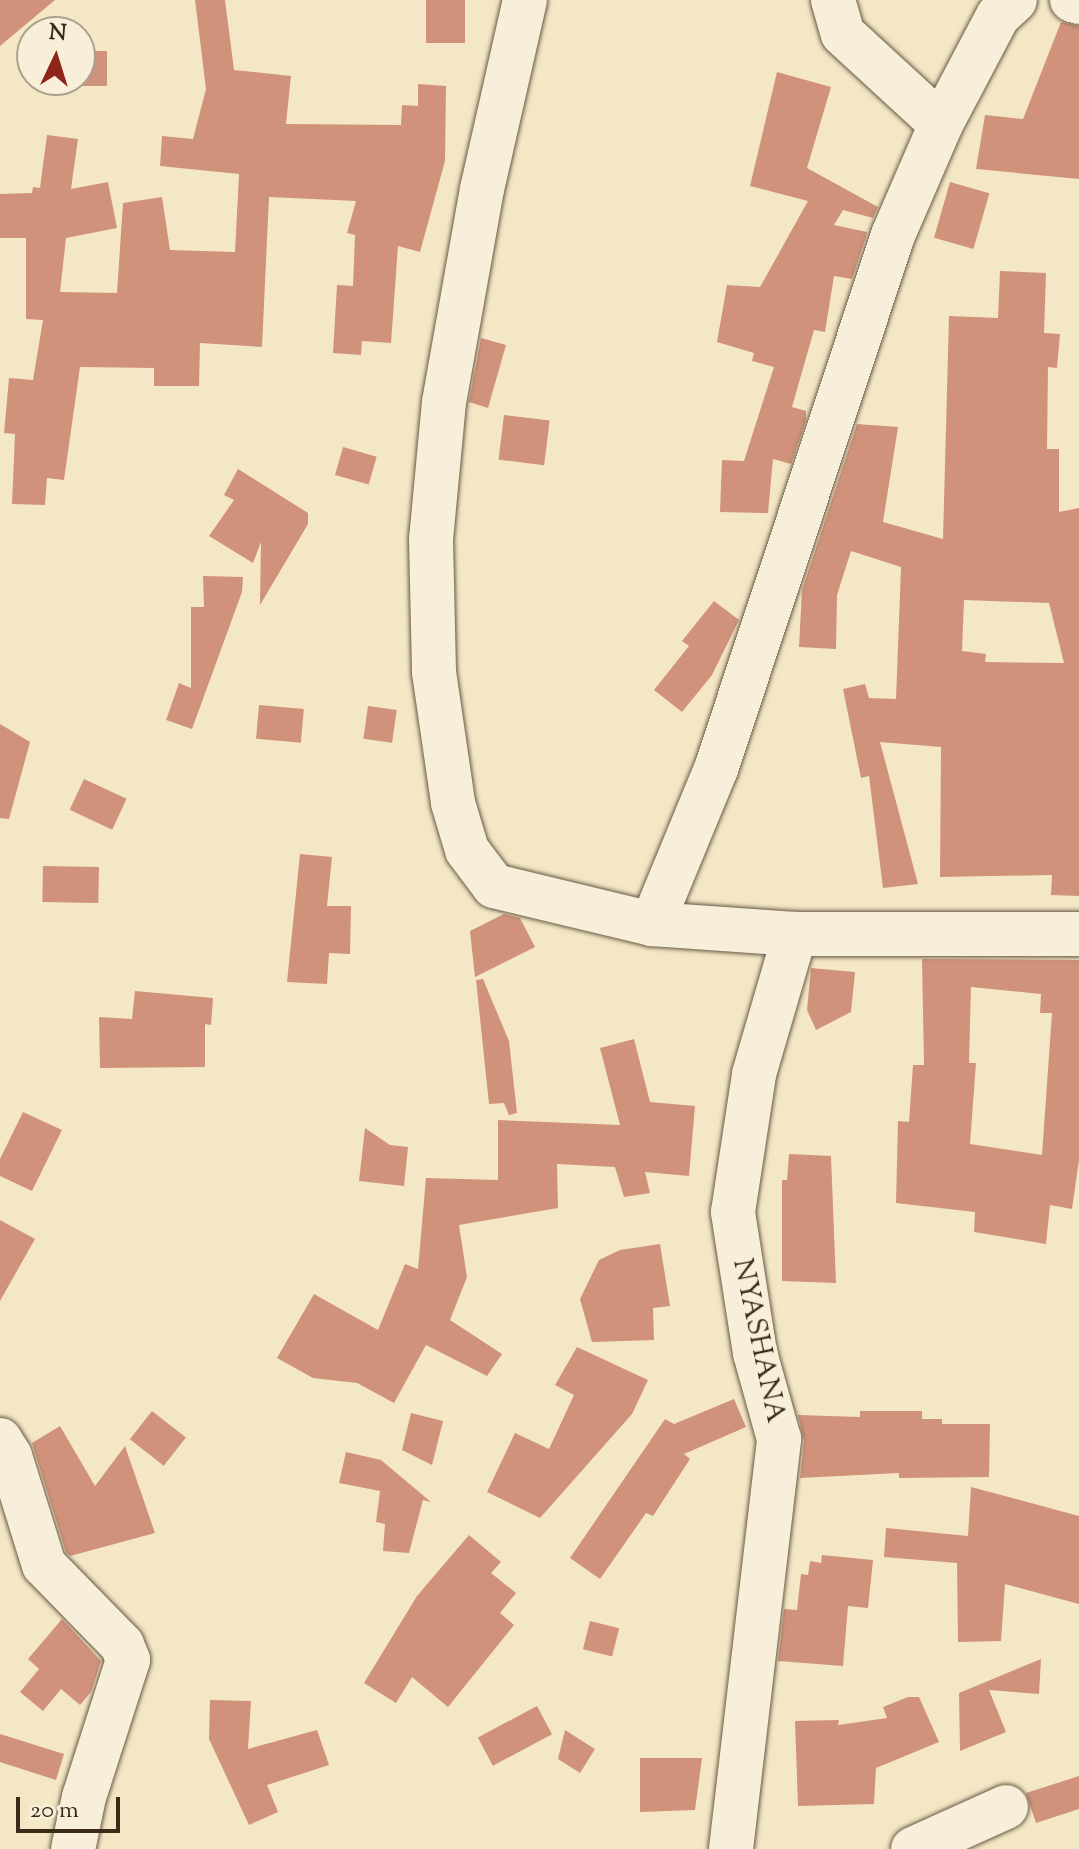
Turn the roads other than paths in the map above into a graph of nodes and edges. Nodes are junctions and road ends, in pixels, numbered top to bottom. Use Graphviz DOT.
graph roads {
  1 [pos="525,0"];
  2 [pos="833,0"];
  3 [pos="1015,0"];
  4 [pos="1072,0"];
  5 [pos="1079,2"];
  6 [pos="941,124"];
  7 [pos="652,924"];
  8 [pos="795,934"];
  9 [pos="1079,934"];
  10 [pos="0,1440"];
  11 [pos="1006,1807"];
  12 [pos="73,1849"];
  13 [pos="731,1849"];
  14 [pos="913,1849"];
  1 -- 7 [label="street"];
  2 -- 6 [label="street"];
  3 -- 6 [label="street"];
  4 -- 5 [label="street"];
  6 -- 7 [label="street"];
  7 -- 8 [label="street"];
  8 -- 9 [label="street"];
  8 -- 13 [label="street, NYASHANA"];
  10 -- 12 [label="street"];
  11 -- 14 [label="street"];
}
